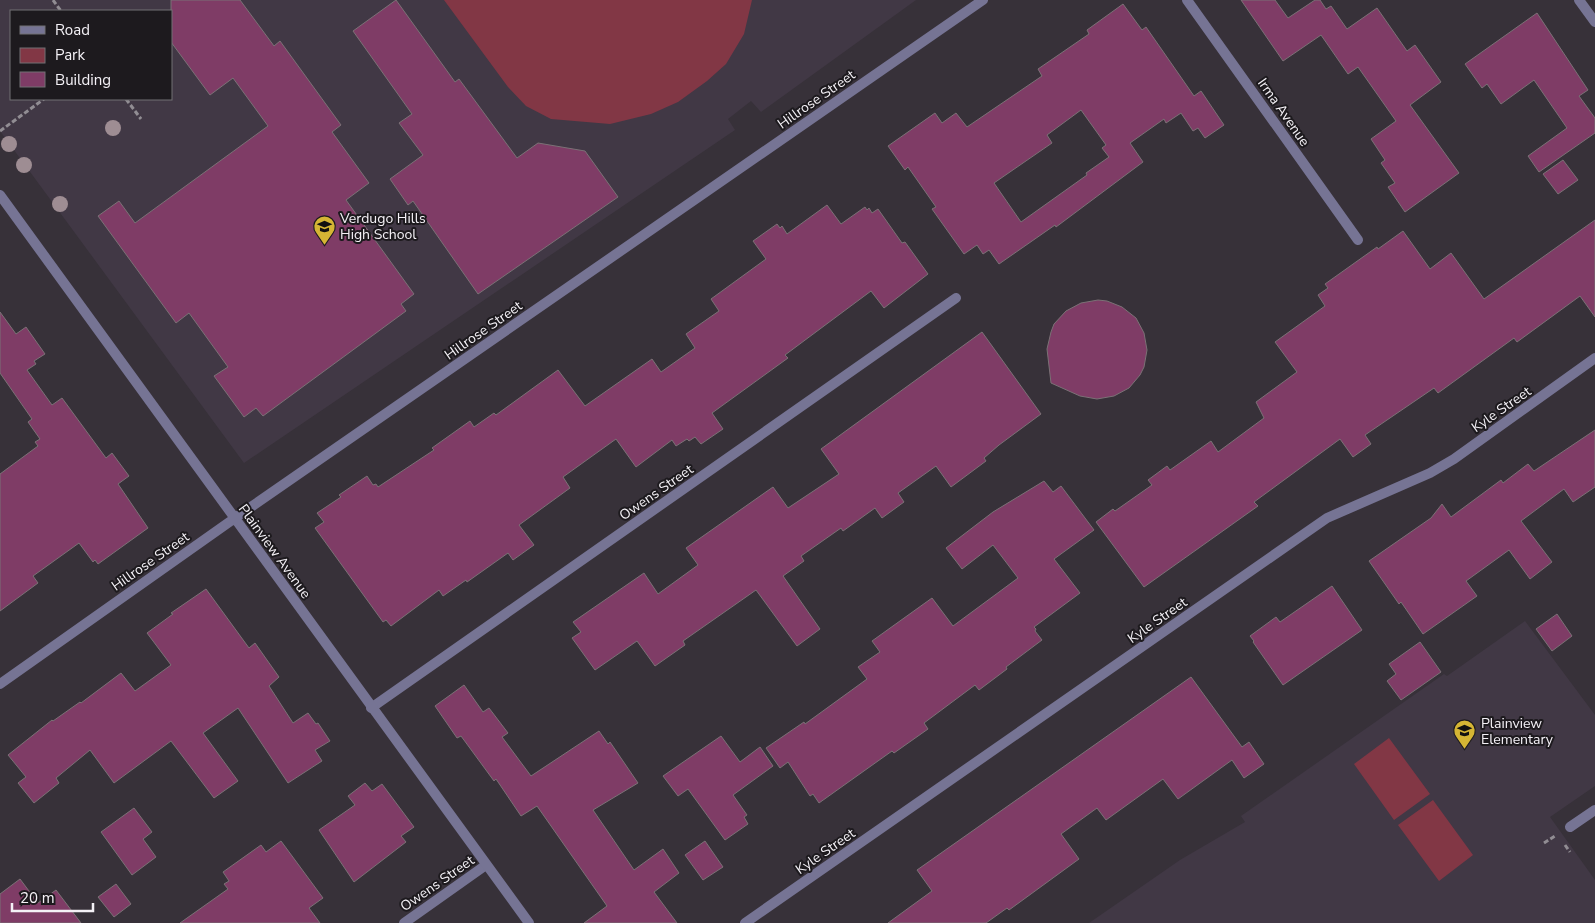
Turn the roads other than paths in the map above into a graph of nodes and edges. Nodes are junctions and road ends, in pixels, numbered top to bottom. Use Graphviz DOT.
graph roads {
  1 [pos="983,0"];
  2 [pos="1187,0"];
  3 [pos="1579,0"];
  4 [pos="1595,22"];
  5 [pos="0,195"];
  6 [pos="1358,240"];
  7 [pos="956,298"];
  8 [pos="1595,358"];
  9 [pos="235,518"];
  10 [pos="0,684"];
  11 [pos="372,708"];
  12 [pos="1595,810"];
  13 [pos="1570,828"];
  14 [pos="486,864"];
  15 [pos="404,923"];
  16 [pos="529,923"];
  17 [pos="745,923"];
  1 -- 9 [label="street, Hillrose Street"];
  2 -- 6 [label="street, Irma Avenue"];
  3 -- 4 [label="street"];
  5 -- 9 [label="street, Plainview Avenue"];
  7 -- 11 [label="street, Owens Street"];
  8 -- 17 [label="street, Kyle Street"];
  9 -- 10 [label="street, Hillrose Street"];
  9 -- 11 [label="street, Plainview Avenue"];
  11 -- 14 [label="street, Plainview Avenue"];
  12 -- 13 [label="street"];
  14 -- 15 [label="street, Owens Street"];
  14 -- 16 [label="street, Plainview Avenue"];
}
